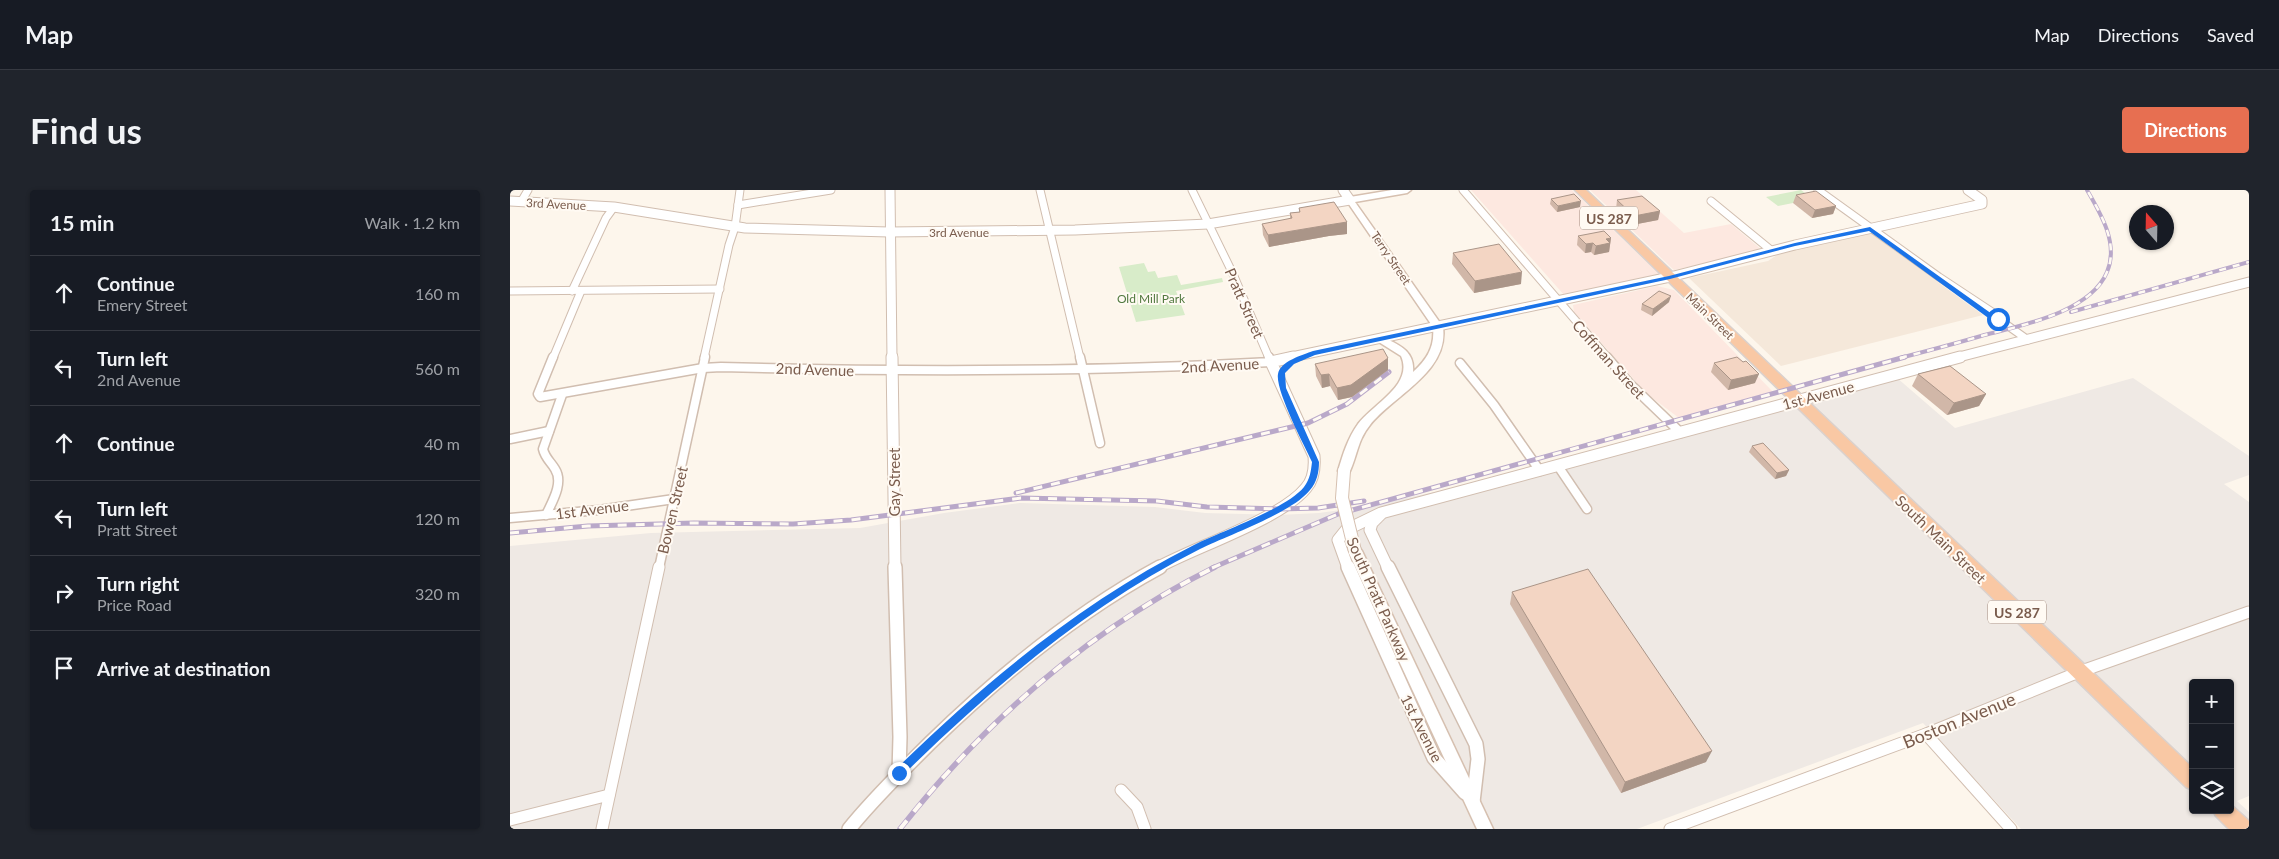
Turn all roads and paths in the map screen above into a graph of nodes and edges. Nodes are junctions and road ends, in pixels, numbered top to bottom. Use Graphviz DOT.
graph roads {
  1 [pos="528,190"];
  2 [pos="740,190"];
  3 [pos="831,190"];
  4 [pos="890,190"];
  5 [pos="1040,190"];
  6 [pos="1192,190"];
  7 [pos="1343,190"];
  8 [pos="1407,190"];
  9 [pos="1463,190"];
  10 [pos="1580,190"];
  11 [pos="1818,190"];
  12 [pos="1968,190"];
  13 [pos="1350,200"];
  14 [pos="510,201"];
  15 [pos="1711,201"];
  16 [pos="521,202"];
  17 [pos="738,205"];
  18 [pos="614,207"];
  19 [pos="1208,224"];
  20 [pos="735,227"];
  21 [pos="1870,229"];
  22 [pos="1049,231"];
  23 [pos="889,232"];
  24 [pos="1772,250"];
  25 [pos="1670,277"];
  26 [pos="1938,277"];
  27 [pos="2249,282"];
  28 [pos="720,289"];
  29 [pos="572,290"];
  30 [pos="581,290"];
  31 [pos="510,291"];
  32 [pos="1559,301"];
  33 [pos="1438,327"];
  34 [pos="1379,339"];
  35 [pos="2028,340"];
  36 [pos="1313,353"];
  37 [pos="1271,362"];
  38 [pos="1460,363"];
  39 [pos="703,368"];
  40 [pos="1084,370"];
  41 [pos="892,371"];
  42 [pos="1282,388"];
  43 [pos="1401,388"];
  44 [pos="562,395"];
  45 [pos="1798,400"];
  46 [pos="549,432"];
  47 [pos="1681,433"];
  48 [pos="510,439"];
  49 [pos="1100,443"];
  50 [pos="1558,466"];
  51 [pos="1540,471"];
  52 [pos="674,499"];
  53 [pos="1587,509"];
  54 [pos="1387,510"];
  55 [pos="546,515"];
  56 [pos="510,518"];
  57 [pos="2249,612"];
  58 [pos="2079,672"];
  59 [pos="1926,734"];
  60 [pos="899,773"];
  61 [pos="2189,777"];
  62 [pos="1121,790"];
  63 [pos="609,795"];
  64 [pos="1473,802"];
  65 [pos="2227,814"];
  66 [pos="510,820"];
  67 [pos="602,829"];
  68 [pos="849,829"];
  69 [pos="1145,829"];
  70 [pos="1485,829"];
  71 [pos="1670,829"];
  72 [pos="2011,829"];
  73 [pos="2242,829"];
  1 -- 16 [label="street"];
  2 -- 17 [label="street, Bowen Street"];
  3 -- 17 [label="street"];
  4 -- 23 [label="street, Gay Street"];
  5 -- 22 [label="street"];
  6 -- 19 [label="street, Pratt Street"];
  7 -- 13 [label="street, Terry Street"];
  8 -- 13 [label="main road, 3rd Avenue"];
  9 -- 32 [label="street, Coffman Street"];
  10 -- 25 [label="highway, Main Street / US 287"];
  11 -- 21 [label="street"];
  12 -- 21 [label="street, 2nd Avenue"];
  13 -- 19 [label="street, 3rd Avenue"];
  13 -- 33 [label="main road, Terry Street"];
  14 -- 16 [label="street, 3rd Avenue"];
  15 -- 24 [label="street"];
  16 -- 18 [label="street, 3rd Avenue"];
  17 -- 20 [label="street, Bowen Street"];
  18 -- 20 [label="street, 3rd Avenue"];
  18 -- 29 [label="street"];
  19 -- 22 [label="street, 3rd Avenue"];
  19 -- 37 [label="street, Pratt Street"];
  20 -- 23 [label="street, 3rd Avenue"];
  20 -- 28 [label="street, Bowen Street"];
  21 -- 24 [label="street, 2nd Avenue"];
  21 -- 26 [label="street"];
  22 -- 23 [label="street, 3rd Avenue"];
  22 -- 40 [label="street"];
  23 -- 41 [label="street, Gay Street"];
  24 -- 25 [label="street, 2nd Avenue"];
  25 -- 32 [label="street, 2nd Avenue"];
  25 -- 45 [label="highway, Main Street / US 287"];
  26 -- 35 [label="street"];
  27 -- 35 [label="street, 1st Avenue"];
  28 -- 30 [label="street"];
  28 -- 39 [label="street, Bowen Street"];
  29 -- 30 [label="street"];
  29 -- 31 [label="street"];
  30 -- 44 [label="street, 2nd Avenue"];
  32 -- 33 [label="street, 2nd Avenue"];
  32 -- 47 [label="street, Coffman Street"];
  33 -- 34 [label="street, 2nd Avenue"];
  33 -- 43 [label="main road, South Pratt Parkway"];
  34 -- 36 [label="street, 2nd Avenue"];
  34 -- 43 [label="main road"];
  35 -- 45 [label="street, 1st Avenue"];
  36 -- 37 [label="street, 2nd Avenue"];
  36 -- 42 [label="street"];
  37 -- 40 [label="street, 2nd Avenue"];
  37 -- 42 [label="street, Pratt Street"];
  38 -- 51 [label="street"];
  39 -- 41 [label="street, 2nd Avenue"];
  39 -- 44 [label="street, 2nd Avenue"];
  39 -- 52 [label="street, Bowen Street"];
  40 -- 41 [label="street, 2nd Avenue"];
  40 -- 49 [label="street"];
  41 -- 60 [label="street, Gay Street"];
  42 -- 60 [label="street, Pratt Street"];
  43 -- 64 [label="main road, South Pratt Parkway, bridge"];
  44 -- 46 [label="street"];
  45 -- 47 [label="street, 1st Avenue"];
  45 -- 58 [label="highway, South Main Street / US 287"];
  46 -- 48 [label="street"];
  46 -- 55 [label="street"];
  47 -- 50 [label="street, 1st Avenue"];
  50 -- 51 [label="street, 1st Avenue"];
  50 -- 53 [label="street"];
  51 -- 54 [label="street, 1st Avenue"];
  52 -- 55 [label="street, 1st Avenue"];
  52 -- 63 [label="street, Bowen Street"];
  54 -- 64 [label="street"];
  54 -- 64 [label="street, 1st Avenue"];
  55 -- 56 [label="street, 1st Avenue"];
  57 -- 58 [label="street, Boston Avenue"];
  58 -- 59 [label="street, Boston Avenue"];
  58 -- 61 [label="highway, South Main Street / US 287"];
  59 -- 71 [label="street, Boston Avenue"];
  59 -- 72 [label="street"];
  60 -- 68 [label="street"];
  62 -- 69 [label="street"];
  63 -- 66 [label="street"];
  63 -- 67 [label="street, Bowen Street"];
  64 -- 70 [label="main road, South Pratt Parkway"];
  65 -- 73 [label="highway"];
}
